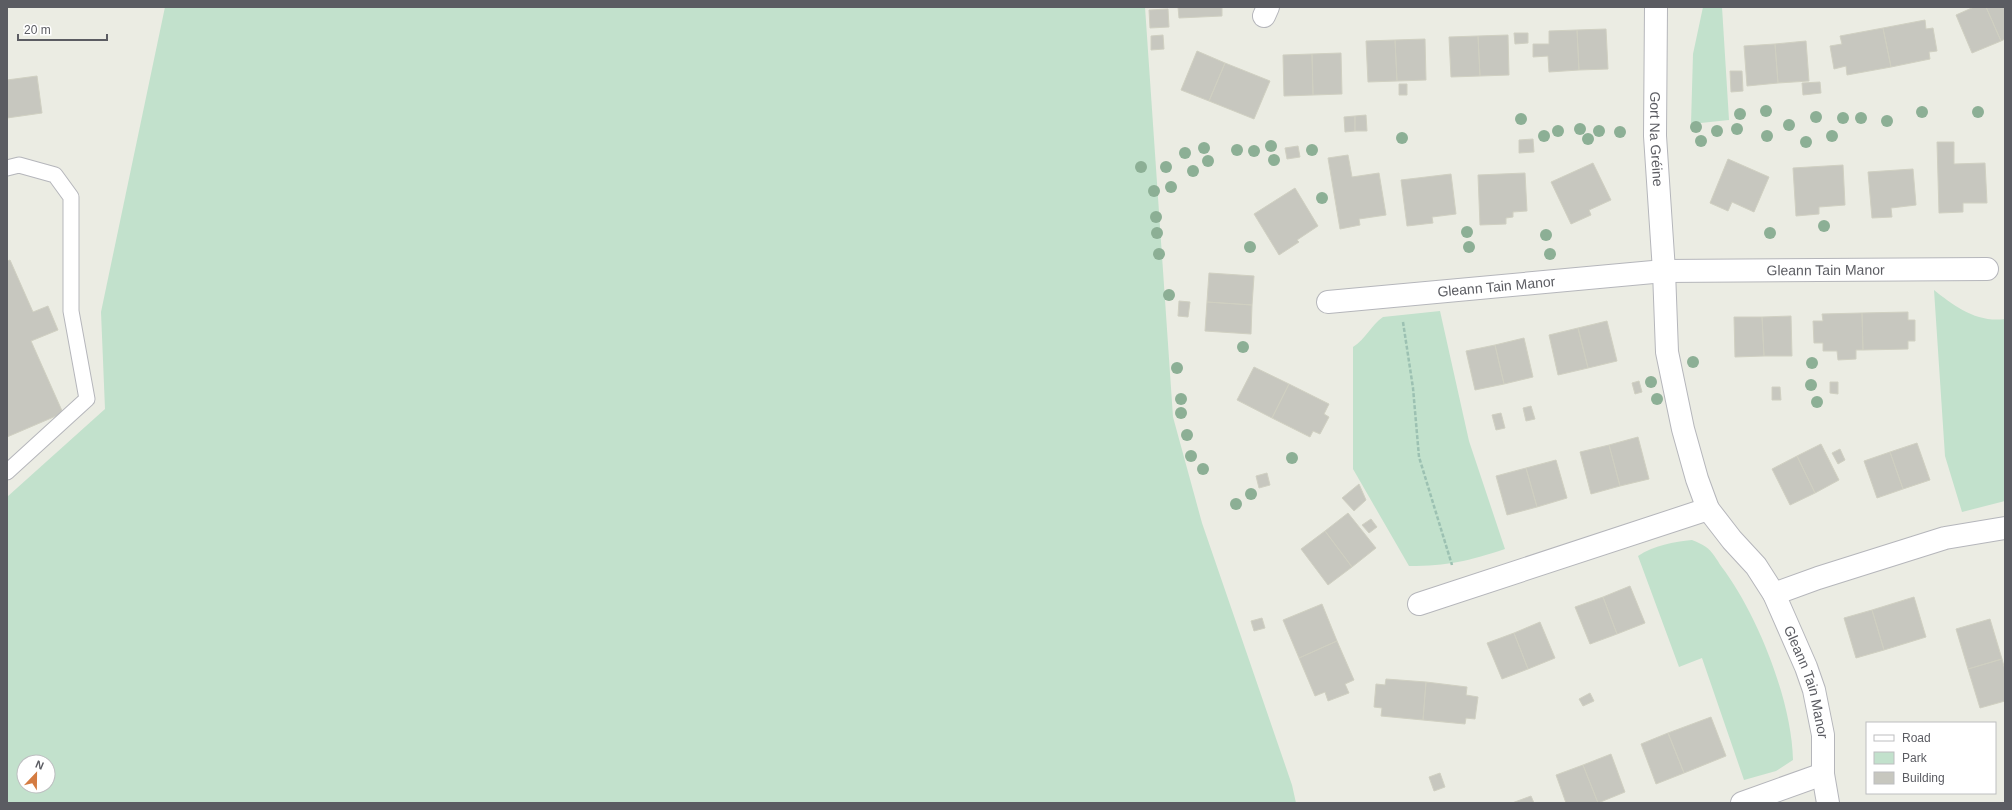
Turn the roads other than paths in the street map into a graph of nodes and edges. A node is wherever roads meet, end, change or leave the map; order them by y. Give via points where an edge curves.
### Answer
1 (1656, 7) edge
2 (7, 168) edge
3 (1987, 269) dead end
4 (1664, 271) junction
5 (1328, 302) dead end
6 (7, 472) edge
7 (1708, 509) junction
8 (2005, 528) edge
9 (1774, 594) junction
10 (1419, 604) dead end
11 (1823, 774) junction
12 (1742, 803) edge
13 (1828, 803) edge

1 - 4 street, Gort Na Gréine via 1655,136
2 - 6 lane via 20,165 55,175 71,197 70,311 86,399
3 - 4 street, Gleann Tain Manor
4 - 5 street, Gleann Tain Manor
4 - 7 street, Gleann Tain Manor via 1667,352 1696,479
7 - 9 street, Gleann Tain Manor via 1756,566
7 - 10 street
8 - 9 street via 1945,538
9 - 11 street, Gleann Tain Manor via 1814,690 1823,735
11 - 12 street
11 - 13 street, Gleann Tain Manor

